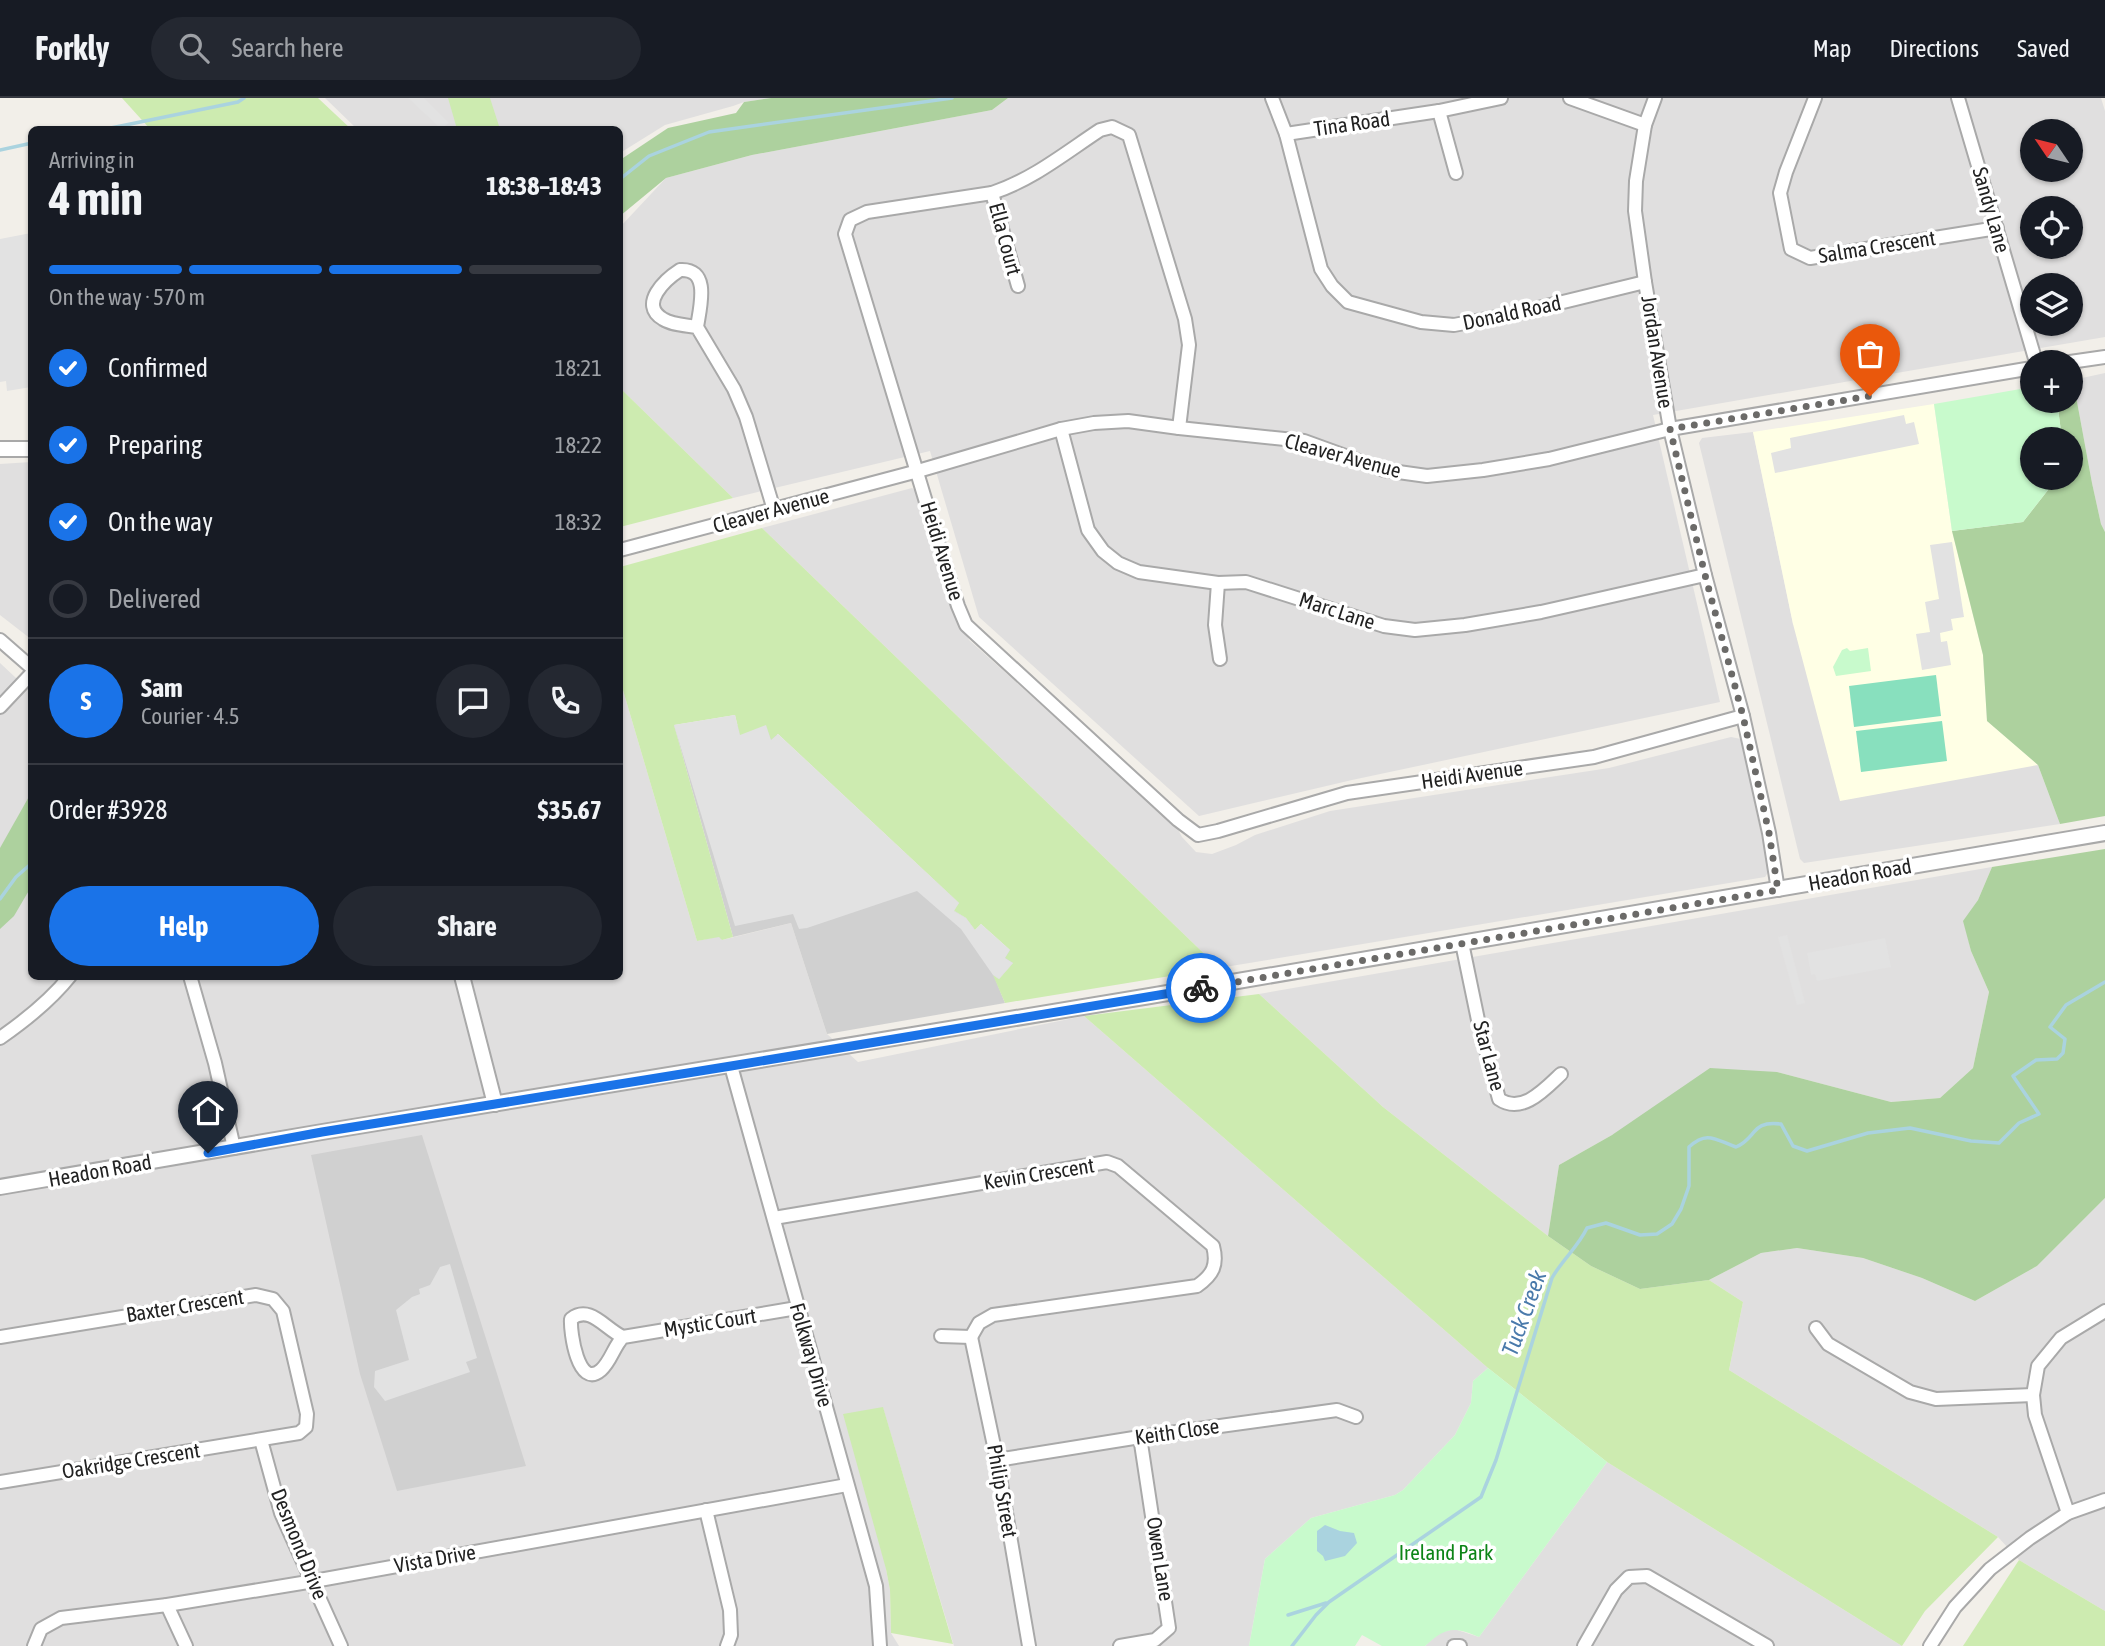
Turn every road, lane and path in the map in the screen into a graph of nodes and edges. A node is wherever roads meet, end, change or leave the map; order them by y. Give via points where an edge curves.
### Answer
1 (1272, 98) edge
2 (1501, 98) edge
3 (1570, 98) edge
4 (1655, 98) edge
5 (1815, 98) edge
6 (1958, 98) edge
7 (1439, 111) junction
8 (1645, 125) junction
9 (1286, 134) junction
10 (1456, 173) dead end
11 (992, 193) junction
12 (1997, 228) junction
13 (1645, 282) junction
14 (1018, 286) dead end
15 (697, 327) junction
16 (2033, 350) edge
17 (2105, 357) edge
18 (2083, 360) edge
19 (2020, 370) edge
20 (1178, 428) junction
21 (1061, 429) junction
22 (1670, 429) junction
23 (0, 449) edge
24 (28, 449) edge
25 (918, 471) junction
26 (774, 510) junction
27 (623, 549) edge
28 (1705, 575) junction
29 (1218, 583) junction
30 (0, 639) edge
31 (1220, 659) dead end
32 (28, 666) edge
33 (28, 675) edge
34 (0, 707) edge
35 (1743, 716) junction
36 (2105, 833) edge
37 (1778, 890) junction
38 (1462, 943) junction
39 (66, 980) edge
40 (191, 980) edge
41 (463, 980) edge
42 (0, 1038) edge
43 (731, 1066) junction
44 (1561, 1074) dead end
45 (495, 1104) junction
46 (234, 1148) junction
47 (0, 1188) edge
48 (774, 1218) junction
49 (797, 1308) junction
50 (2105, 1311) edge
51 (1816, 1328) dead end
52 (941, 1336) dead end
53 (971, 1336) junction
54 (0, 1337) edge
55 (623, 1337) junction
56 (2033, 1395) junction
57 (1356, 1418) dead end
58 (1140, 1437) junction
59 (261, 1440) junction
60 (997, 1460) junction
61 (0, 1482) edge
62 (847, 1485) junction
63 (2105, 1500) edge
64 (706, 1510) junction
65 (2068, 1513) junction
66 (313, 1581) junction
67 (167, 1605) junction
68 (1764, 1645) edge
69 (34, 1646) edge
70 (186, 1646) edge
71 (341, 1646) edge
72 (727, 1646) edge
73 (880, 1646) edge
74 (1029, 1646) edge
75 (1120, 1646) edge
76 (1454, 1646) edge
77 (1460, 1646) edge
78 (1584, 1646) edge
79 (1930, 1646) edge

1 - 9 street, Donald Road
2 - 7 street, Tina Road
3 - 8 street
4 - 8 street, Jordan Avenue
5 - 12 street, Salma Crescent via 1780,193 1791,249 1810,258
6 - 12 street, Sandy Lane
7 - 9 street, Tina Road
7 - 10 street
8 - 13 street, Jordan Avenue via 1635,211
9 - 13 street, Donald Road via 1321,269 1348,302 1421,322 1454,325
11 - 14 street, Ella Court
11 - 20 street, Heidi Avenue via 1035,174 1100,130 1112,127 1129,135 1185,319 1189,345
11 - 25 street, Heidi Avenue via 867,212 850,220 845,234
12 - 16 street, Sandy Lane
13 - 22 street, Jordan Avenue
15 - 15 street via 662,319 655,311 655,292 680,270 689,269 701,284
15 - 26 street via 746,417
17 - 18 street
19 - 22 street, Cleaver Avenue
20 - 21 street, Cleaver Avenue via 1128,421
20 - 22 street, Cleaver Avenue via 1304,441 1384,470 1427,476 1549,459
21 - 25 street, Cleaver Avenue
21 - 29 street, Marc Lane via 1088,530 1103,551 1139,572
22 - 28 street, Jordan Avenue
23 - 24 street
25 - 26 street, Cleaver Avenue
25 - 35 street, Heidi Avenue via 967,625 1198,835 1347,793 1594,757
26 - 27 street, Cleaver Avenue
28 - 29 street, Marc Lane via 1541,612 1415,630 1384,626 1246,582
28 - 35 street, Jordan Avenue
29 - 31 street via 1215,625
30 - 32 street
33 - 34 street
35 - 37 street, Jordan Avenue
36 - 37 street, Headon Road
37 - 38 street, Headon Road
38 - 43 street, Headon Road
38 - 44 street, Star Lane via 1499,1099 1510,1105 1527,1102
39 - 42 street
40 - 46 street
41 - 45 street
43 - 45 street, Headon Road
43 - 48 street, Folkway Drive
45 - 46 street, Headon Road
46 - 47 street, Headon Road
48 - 49 street, Folkway Drive
48 - 53 street, Kevin Crescent via 1107,1163 1118,1166 1213,1246 1216,1259 1209,1278 1197,1286 993,1315 978,1323
49 - 55 street, Mystic Court
49 - 62 street, Folkway Drive
50 - 56 street via 2060,1338 2038,1366
51 - 56 street via 1828,1345 1910,1392 1936,1399
52 - 53 street
53 - 60 street, Philip Street
54 - 59 street, Baxter Crescent via 256,1295 273,1299 283,1311 307,1414 306,1427 299,1433
55 - 55 street via 607,1364 589,1374 579,1362 571,1319 586,1313
56 - 65 street via 2035,1415
57 - 58 street, Keith Close via 1337,1410
58 - 60 street, Keith Close
58 - 75 street, Owen Lane via 1170,1628 1155,1640
59 - 61 street, Oakridge Crescent
59 - 66 street, Desmond Drive via 281,1513
60 - 74 street, Philip Street
62 - 64 street, Vista Drive
62 - 73 street, Folkway Drive via 876,1586
63 - 65 street
64 - 66 street, Vista Drive
64 - 72 street via 730,1610
65 - 79 street via 1990,1569 1955,1607
66 - 67 street, Vista Drive
66 - 71 street, Desmond Drive
67 - 69 street, Vista Drive via 61,1618 41,1629
67 - 70 street
68 - 78 street via 1647,1576 1629,1577 1616,1590
76 - 77 street

